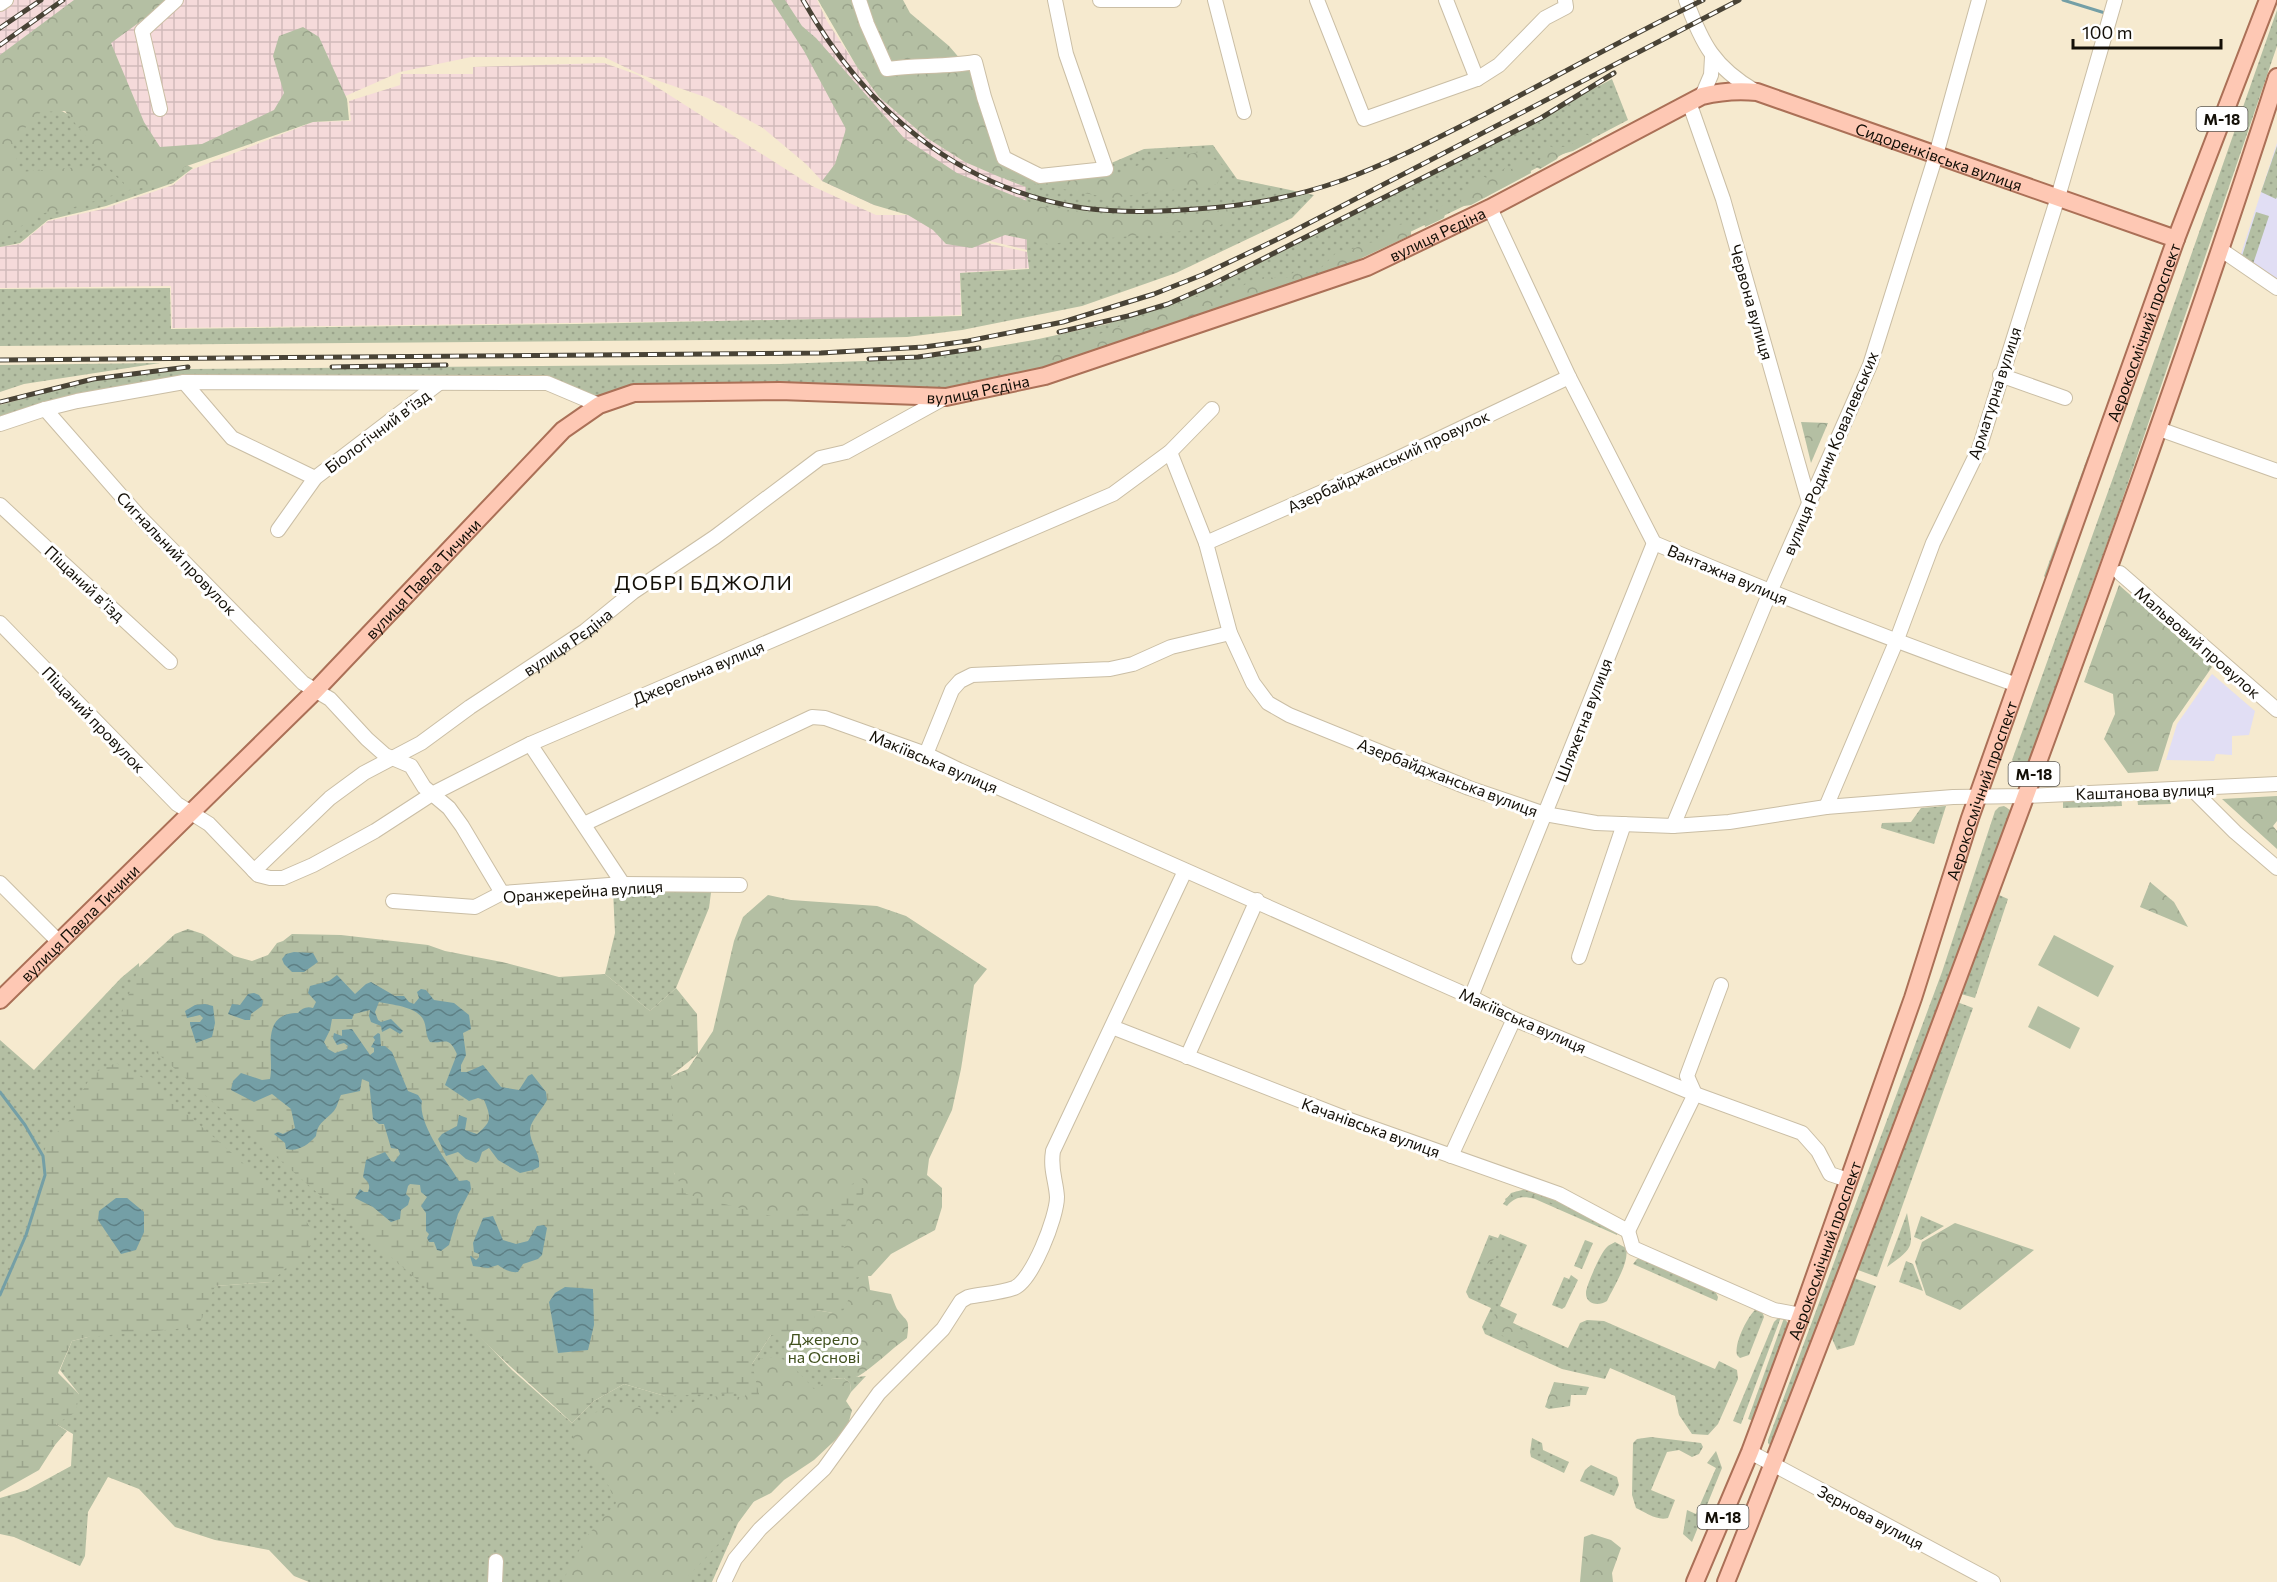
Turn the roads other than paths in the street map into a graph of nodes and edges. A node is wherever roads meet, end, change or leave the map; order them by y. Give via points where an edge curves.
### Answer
1 (6, 0) edge
2 (176, 0) edge
3 (859, 0) edge
4 (1055, 0) edge
5 (1100, 0) edge
6 (1174, 0) edge
7 (1215, 0) edge
8 (1317, 0) edge
9 (1446, 0) edge
10 (1565, 0) edge
11 (1686, 0) edge
12 (1979, 0) edge
13 (2115, 0) edge
14 (2268, 0) edge
15 (0, 4) edge
16 (1712, 57) junction
17 (2277, 77) edge
18 (1477, 79) junction
19 (1757, 92) junction
20 (1696, 100) junction
21 (160, 109) dead end
22 (1244, 112) dead end
23 (1936, 155) junction
24 (2058, 197) junction
25 (1490, 208) junction
26 (2176, 239) junction
27 (2220, 249) junction
28 (2277, 288) edge
29 (2001, 375) junction
30 (1569, 377) junction
31 (184, 382) junction
32 (438, 384) junction
33 (946, 397) junction
34 (2065, 398) dead end
35 (599, 405) junction
36 (45, 409) junction
37 (1212, 409) dead end
38 (0, 424) edge
39 (2159, 429) junction
40 (1170, 452) junction
41 (2277, 471) edge
42 (315, 478) junction
43 (1809, 502) junction
44 (0, 505) edge
45 (278, 530) dead end
46 (1206, 543) junction
47 (1654, 543) junction
48 (2120, 573) dead end
49 (1770, 592) junction
50 (0, 623) edge
51 (1230, 633) junction
52 (1896, 642) junction
53 (170, 662) dead end
54 (2017, 685) junction
55 (316, 690) junction
56 (2277, 711) edge
57 (530, 744) junction
58 (926, 754) junction
59 (393, 758) junction
60 (2277, 784) edge
61 (2192, 789) junction
62 (432, 794) junction
63 (2025, 796) junction
64 (1978, 797) junction
65 (1826, 807) junction
66 (191, 814) junction
67 (1545, 814) junction
68 (584, 824) junction
69 (1624, 824) junction
70 (1674, 826) junction
71 (2277, 868) edge
72 (254, 871) junction
73 (1185, 871) junction
74 (0, 883) edge
75 (623, 885) junction
76 (740, 885) dead end
77 (502, 893) junction
78 (1257, 900) junction
79 (393, 901) dead end
80 (58, 942) junction
81 (1580, 957) dead end
82 (1720, 985) dead end
83 (1471, 997) junction
84 (0, 1000) edge
85 (1514, 1019) junction
86 (1112, 1027) junction
87 (1187, 1057) junction
88 (1695, 1094) junction
89 (1451, 1156) junction
90 (1848, 1180) junction
91 (1628, 1231) junction
92 (1801, 1315) junction
93 (1750, 1452) junction
94 (1773, 1464) junction
95 (496, 1561) dead end
96 (495, 1582) edge
97 (724, 1582) edge
98 (1695, 1582) edge
99 (1726, 1582) edge
100 (1993, 1582) edge

1 - 15 street
2 - 21 street via 142,31
3 - 4 street via 887,69 975,62 1004,158 1040,176 1106,169 1066,54
5 - 6 street
7 - 22 street
8 - 18 street via 1364,118
9 - 18 street
10 - 18 street via 1566,7 1545,18 1498,65
11 - 16 street, Сидоренківська вулиця
12 - 23 street, вулиця Родини Ковалевських
13 - 24 street, Арматурна вулиця
14 - 26 main road, Аерокосмічний проспект / М-18
16 - 19 street, Сидоренківська вулиця
16 - 20 street via 1711,75
17 - 27 main road, Аерокосмічний проспект / М-18
19 - 20 main road, вулиця Рєдіна via 1734,90
19 - 23 main road, Сидоренківська вулиця
20 - 25 main road, вулиця Рєдіна
20 - 43 street, Червона вулиця
23 - 24 main road, Сидоренківська вулиця
23 - 43 street, вулиця Родини Ковалевських via 1870,365
24 - 26 main road, Сидоренківська вулиця
24 - 29 street, Арматурна вулиця
25 - 30 street, Вантажна вулиця
25 - 33 main road, вулиця Рєдіна via 1366,267 1225,317 1045,376
26 - 54 main road, Аерокосмічний проспект / М-18
27 - 28 street
27 - 39 main road, Аерокосмічний проспект / М-18
29 - 34 street
29 - 52 street, Арматурна вулиця via 1979,449 1933,543
30 - 46 street, Азербайджанський провулок
30 - 47 street, Вантажна вулиця
31 - 32 street
31 - 36 street
31 - 42 street, Біологічний в’їзд via 232,438
32 - 35 street via 547,383
32 - 42 street, Біологічний в’їзд
33 - 35 main road, вулиця Павла Тичини via 780,391 634,393
33 - 59 street, вулиця Рєдіна via 846,453 820,458 585,631
35 - 55 main road, вулиця Павла Тичини via 563,430
36 - 38 street
36 - 55 street, Сигнальний провулок via 138,515 303,683
37 - 40 street, Джерельна вулиця
39 - 41 street
39 - 63 main road, Аерокосмічний проспект / М-18
40 - 46 street, Азербайджанська вулиця
40 - 57 street, Джерельна вулиця via 1113,494
42 - 45 street, Біологічний в’їзд
43 - 49 street, вулиця Родини Ковалевських
44 - 53 street, Піщаний в’їзд
46 - 51 street, Азербайджанська вулиця
47 - 49 street, Вантажна вулиця
47 - 67 street, Шляхетна вулиця
48 - 56 street, Мальвовий провулок
49 - 52 street, Вантажна вулиця
49 - 70 street, вулиця Родини Ковалевських
50 - 66 street, Піщаний провулок
51 - 58 street via 1171,647 1110,669 972,675 952,690
51 - 67 street, Азербайджанська вулиця via 1253,683 1268,703 1469,788
52 - 54 street, Вантажна вулиця
52 - 65 street, Арматурна вулиця
54 - 64 main road, Аерокосмічний проспект / М-18
55 - 59 street, Сигнальний провулок via 330,699 385,755
55 - 66 main road, вулиця Павла Тичини
57 - 62 street, Джерельна вулиця
57 - 68 street
58 - 68 street, Макіївська вулиця via 825,718 812,717
58 - 73 street, Макіївська вулиця
59 - 62 street, Сигнальний провулок via 411,766
59 - 72 street, вулиця Рєдіна via 330,798
60 - 61 street, Каштанова вулиця
61 - 63 street, Каштанова вулиця
61 - 71 street
62 - 72 street, Джерельна вулиця via 375,831 283,878 270,878
62 - 77 street, Сигнальний провулок via 462,826
63 - 64 street, Каштанова вулиця
63 - 94 main road, Аерокосмічний проспект / М-18
64 - 65 street, Азербайджанська вулиця
64 - 90 main road, Аерокосмічний проспект / М-18 via 1939,922
65 - 70 street, Азербайджанська вулиця
66 - 72 street via 210,824
66 - 80 main road, вулиця Павла Тичини
67 - 69 street, Азербайджанська вулиця
67 - 83 street, Шляхетна вулиця
68 - 75 street
69 - 70 street, Азербайджанська вулиця
69 - 81 street
73 - 78 street, Макіївська вулиця
73 - 86 street
74 - 80 street
75 - 76 street, Оранжерейна вулиця
75 - 77 street, Оранжерейна вулиця
77 - 79 street, Оранжерейна вулиця via 475,907
78 - 83 street, Макіївська вулиця
78 - 87 street
80 - 84 main road, вулиця Павла Тичини
82 - 88 street via 1687,1076
83 - 85 street, Макіївська вулиця
85 - 88 street, Макіївська вулиця
85 - 89 street
86 - 87 street, Качанівська вулиця
86 - 97 street via 1053,1151 1051,1165 1057,1200 1049,1230 1024,1281 1015,1288 961,1301 942,1329 879,1393 824,1469 760,1528 735,1559
87 - 89 street, Качанівська вулиця
88 - 90 street, Макіївська вулиця via 1802,1133 1818,1151 1830,1174
88 - 91 street
89 - 91 street, Качанівська вулиця via 1559,1194
90 - 92 main road, Аерокосмічний проспект / М-18
91 - 92 street, Качанівська вулиця via 1633,1248 1774,1310
92 - 93 main road, Аерокосмічний проспект / М-18
93 - 94 street, Зернова вулиця
93 - 98 main road, Аерокосмічний проспект / М-18
94 - 99 main road, Аерокосмічний проспект / М-18
94 - 100 street, Зернова вулиця
95 - 96 street

